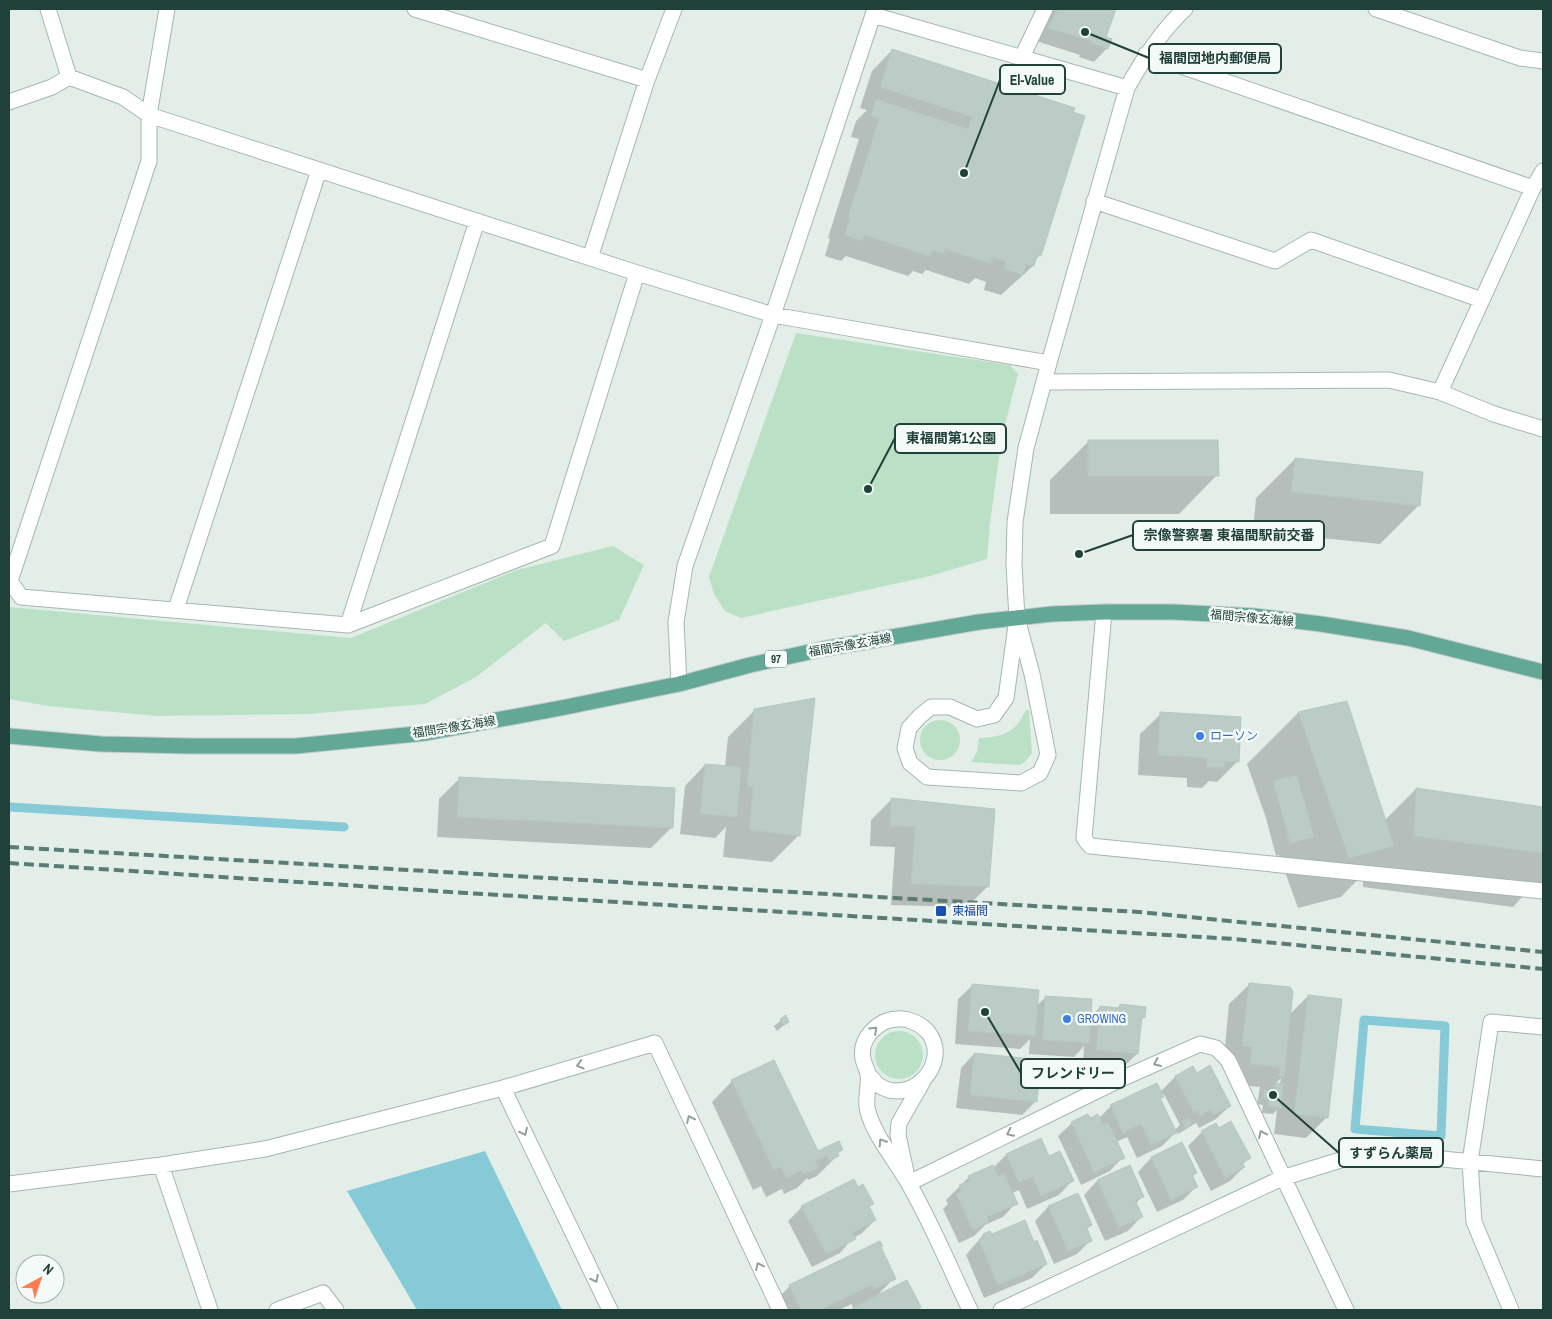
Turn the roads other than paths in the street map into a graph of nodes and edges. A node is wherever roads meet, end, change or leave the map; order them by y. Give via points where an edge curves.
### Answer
1 (48, 9) edge
2 (167, 9) edge
3 (415, 9) edge
4 (674, 9) edge
5 (1045, 9) edge
6 (1185, 9) edge
7 (1376, 9) edge
8 (874, 12) edge
9 (1146, 54) junction
10 (1022, 57) junction
11 (1543, 61) edge
12 (69, 77) junction
13 (647, 80) junction
14 (1126, 88) junction
15 (9, 102) edge
16 (149, 115) junction
17 (319, 170) junction
18 (1543, 170) edge
19 (1533, 188) junction
20 (1094, 201) junction
21 (477, 221) junction
22 (590, 258) junction
23 (637, 273) junction
24 (1482, 300) junction
25 (773, 315) junction
26 (1049, 362) junction
27 (1044, 382) junction
28 (1440, 392) junction
29 (1543, 429) edge
30 (176, 609) junction
31 (1104, 612) junction
32 (1017, 618) junction
33 (348, 625) junction
34 (1543, 672) edge
35 (678, 684) junction
36 (9, 736) edge
37 (1543, 891) edge
38 (1543, 1027) edge
39 (868, 1074) junction
40 (922, 1083) junction
41 (503, 1088) junction
42 (1470, 1162) junction
43 (160, 1164) junction
44 (1543, 1169) edge
45 (1282, 1178) junction
46 (909, 1183) junction
47 (9, 1184) edge
48 (210, 1310) edge
49 (278, 1310) edge
50 (336, 1310) edge
51 (610, 1310) edge
52 (780, 1310) edge
53 (970, 1310) edge
54 (1001, 1310) edge
55 (1346, 1310) edge
56 (1511, 1310) edge

1 - 12 street
2 - 16 street
3 - 13 street
4 - 13 street
5 - 10 street
6 - 9 street
7 - 11 street via 1520,58
8 - 10 street
8 - 25 street
9 - 14 street
9 - 19 street
10 - 14 street
12 - 15 street via 52,87
12 - 16 street via 123,97
13 - 22 street
14 - 20 street
16 - 17 street
16 - 30 street via 149,161 10,581 21,596
17 - 21 street
17 - 30 street
18 - 19 street
19 - 24 street
20 - 24 street via 1275,261 1311,240
20 - 26 street
21 - 22 street
21 - 33 street
22 - 23 street
23 - 25 street
23 - 33 street via 552,546
24 - 28 street
25 - 26 street
25 - 35 street via 685,566 676,622
26 - 27 street
27 - 28 street via 1389,380
27 - 32 street via 1026,448 1015,522
28 - 29 street
30 - 33 street
31 - 32 main road, 福間宗像玄海線 / 97
31 - 34 main road, 福間宗像玄海線 / 97 via 1254,616 1321,624 1408,638
31 - 37 street via 1084,838 1090,846
32 - 32 street via 1048,755 1040,774 1021,783 927,776 910,763 905,748 909,728 931,707 950,707 977,719 994,715 1006,698
32 - 35 main road, 福間宗像玄海線 / 97 via 823,649
35 - 36 main road, 福間宗像玄海線 / 97 via 426,733 296,746 101,744
38 - 42 street via 1491,1022
39 - 40 street via 878,1085 893,1090 908,1090
39 -> 40 street via 862,1059 864,1043 872,1029 887,1020 905,1018 928,1032 934,1044 931,1072
46 -> 39 street via 877,1136 867,1109
40 - 46 street via 899,1123 898,1135
41 - 43 street via 265,1149
41 -> 51 street
52 -> 41 street via 654,1043
42 - 44 street
42 - 45 street via 1382,1153 1357,1156
42 - 56 street via 1474,1222
43 - 47 street
43 - 48 street
45 -> 46 street via 1228,1060 1216,1048 1200,1044
45 - 54 street
45 - 55 street
46 - 53 street
49 - 50 street via 323,1293

